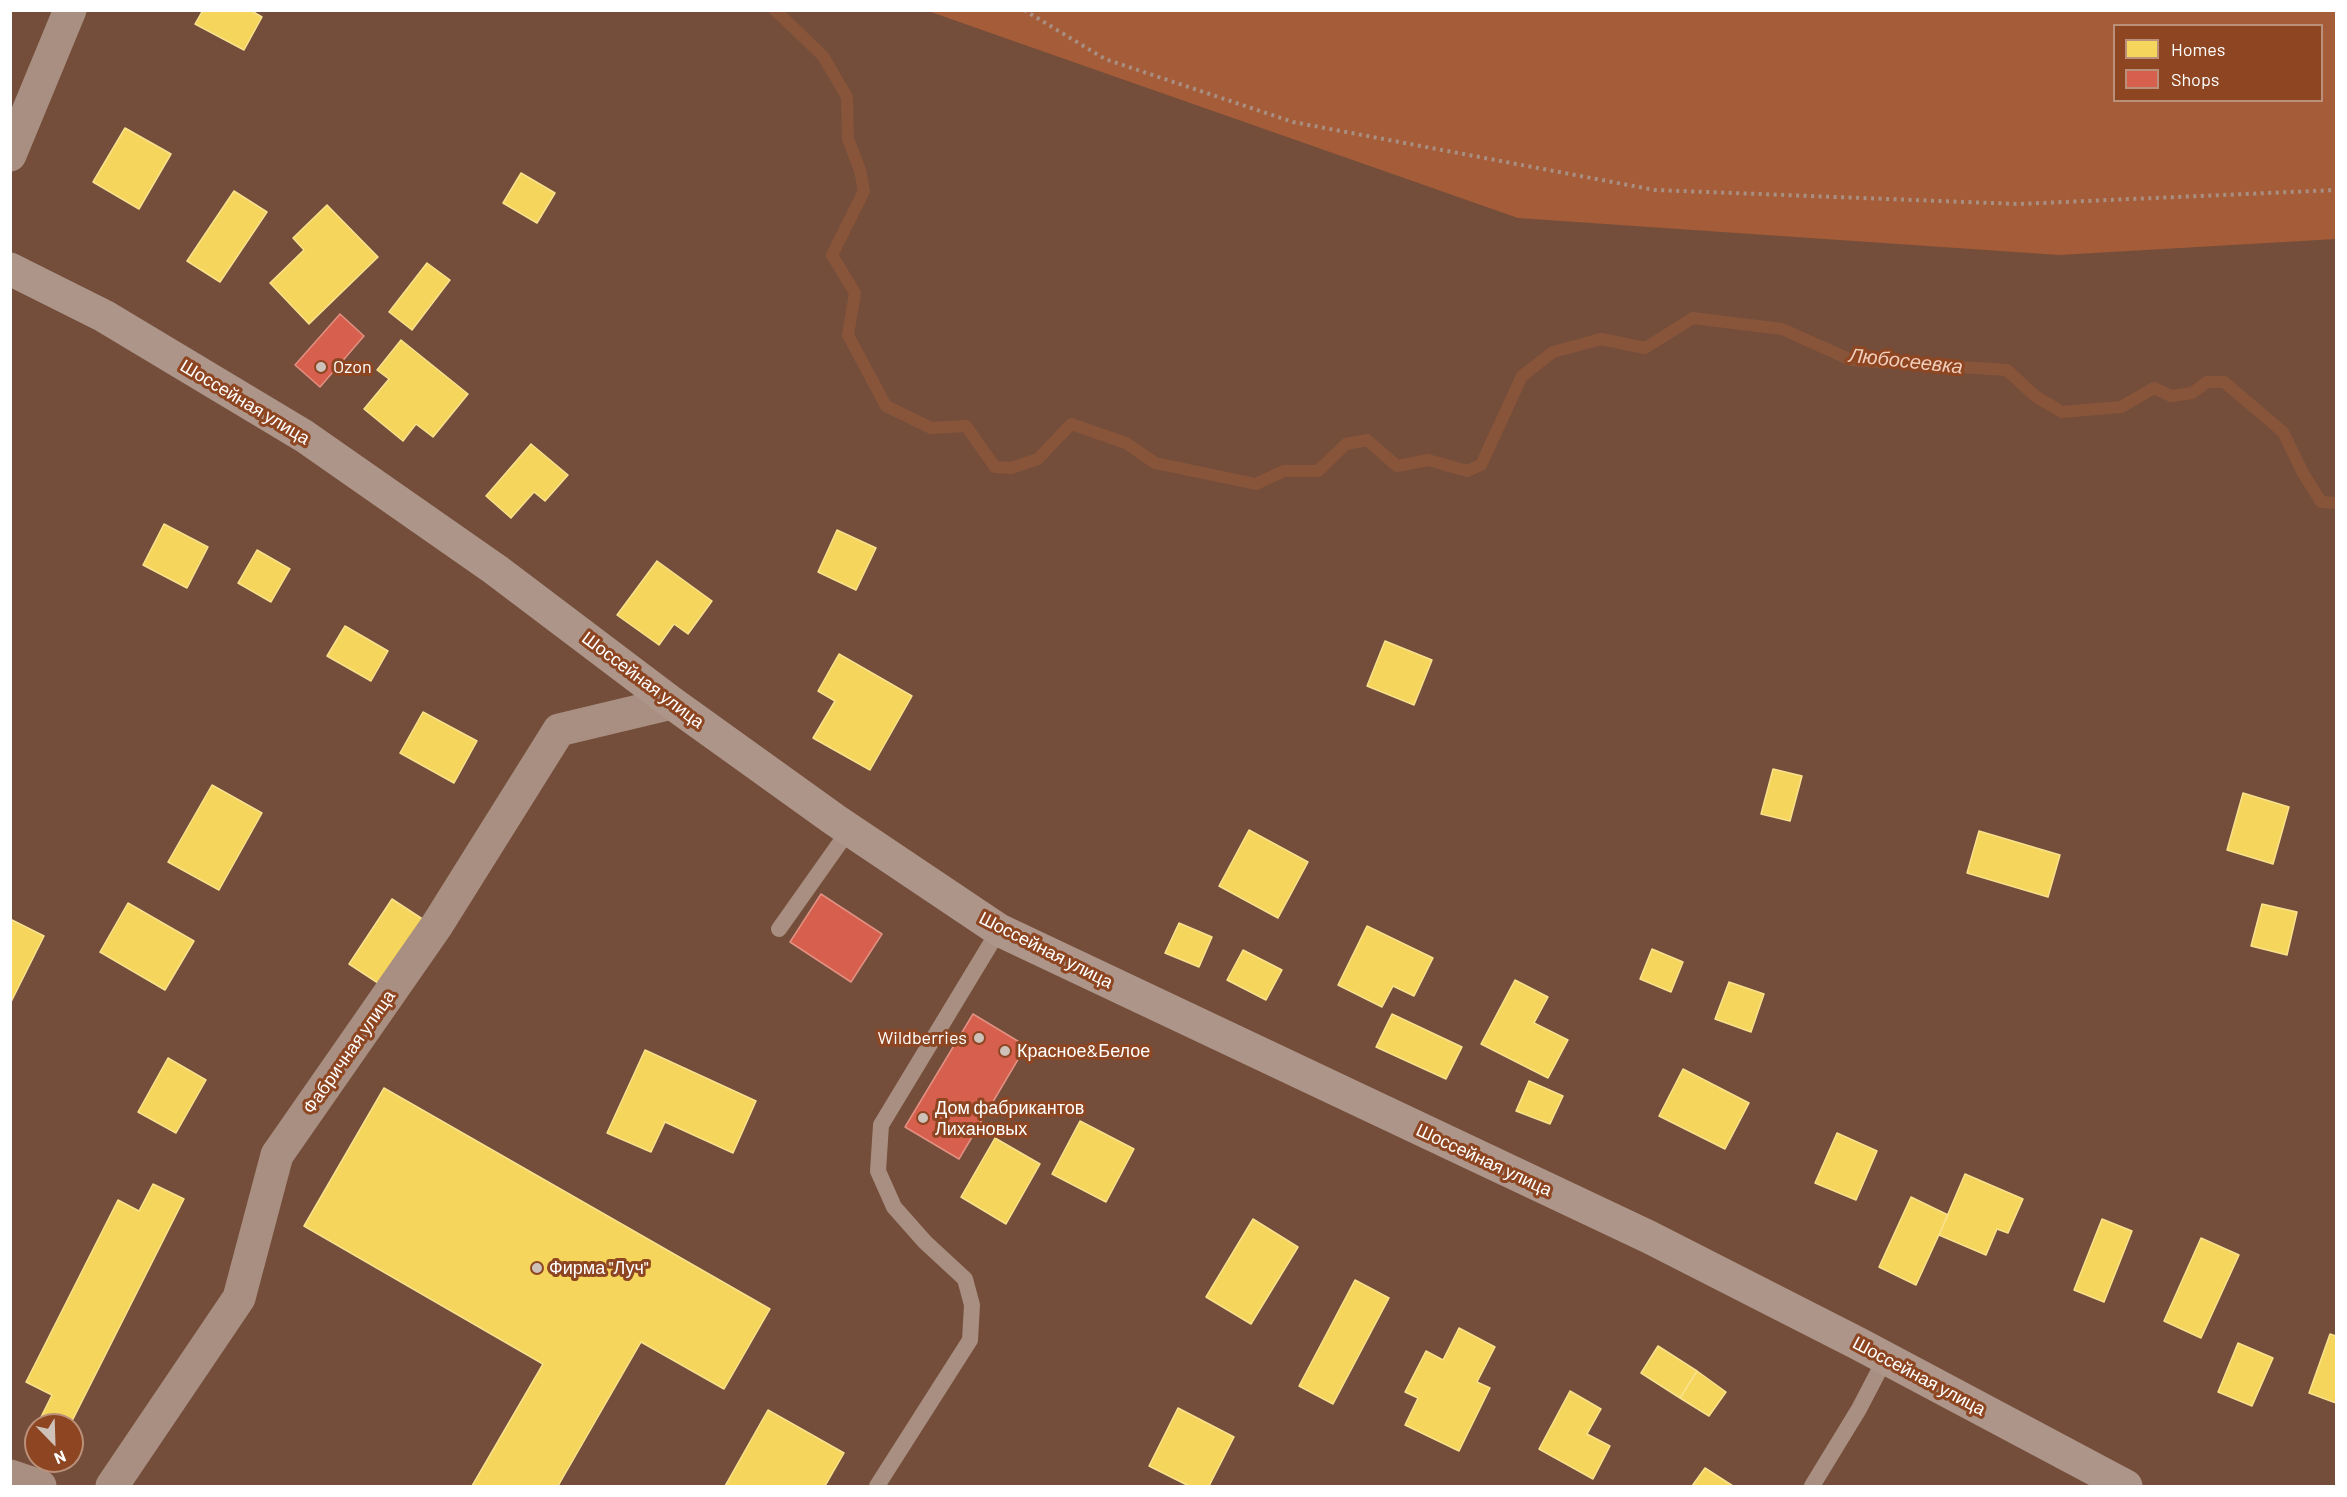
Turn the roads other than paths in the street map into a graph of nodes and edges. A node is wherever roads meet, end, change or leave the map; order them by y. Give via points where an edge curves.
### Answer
1 (70, 10) edge
2 (10, 155) edge
3 (10, 269) edge
4 (672, 703) junction
5 (849, 830) junction
6 (779, 929) dead end
7 (999, 930) junction
8 (1885, 1359) junction
9 (10, 1476) edge
10 (40, 1486) edge
11 (112, 1486) edge
12 (877, 1486) edge
13 (1812, 1486) edge
14 (2126, 1486) edge

1 - 2 street
3 - 4 street, Шоссейная улица via 104,316 304,436 496,570
4 - 5 street, Шоссейная улица
4 - 11 street, Фабричная улица via 559,730 437,925 278,1155 239,1298
5 - 6 lane
5 - 7 street, Шоссейная улица
7 - 8 street, Шоссейная улица via 1649,1237
7 - 12 lane via 880,1125 878,1171 894,1207 965,1279 972,1305 970,1340
8 - 13 lane
8 - 14 street, Шоссейная улица
9 - 10 street

